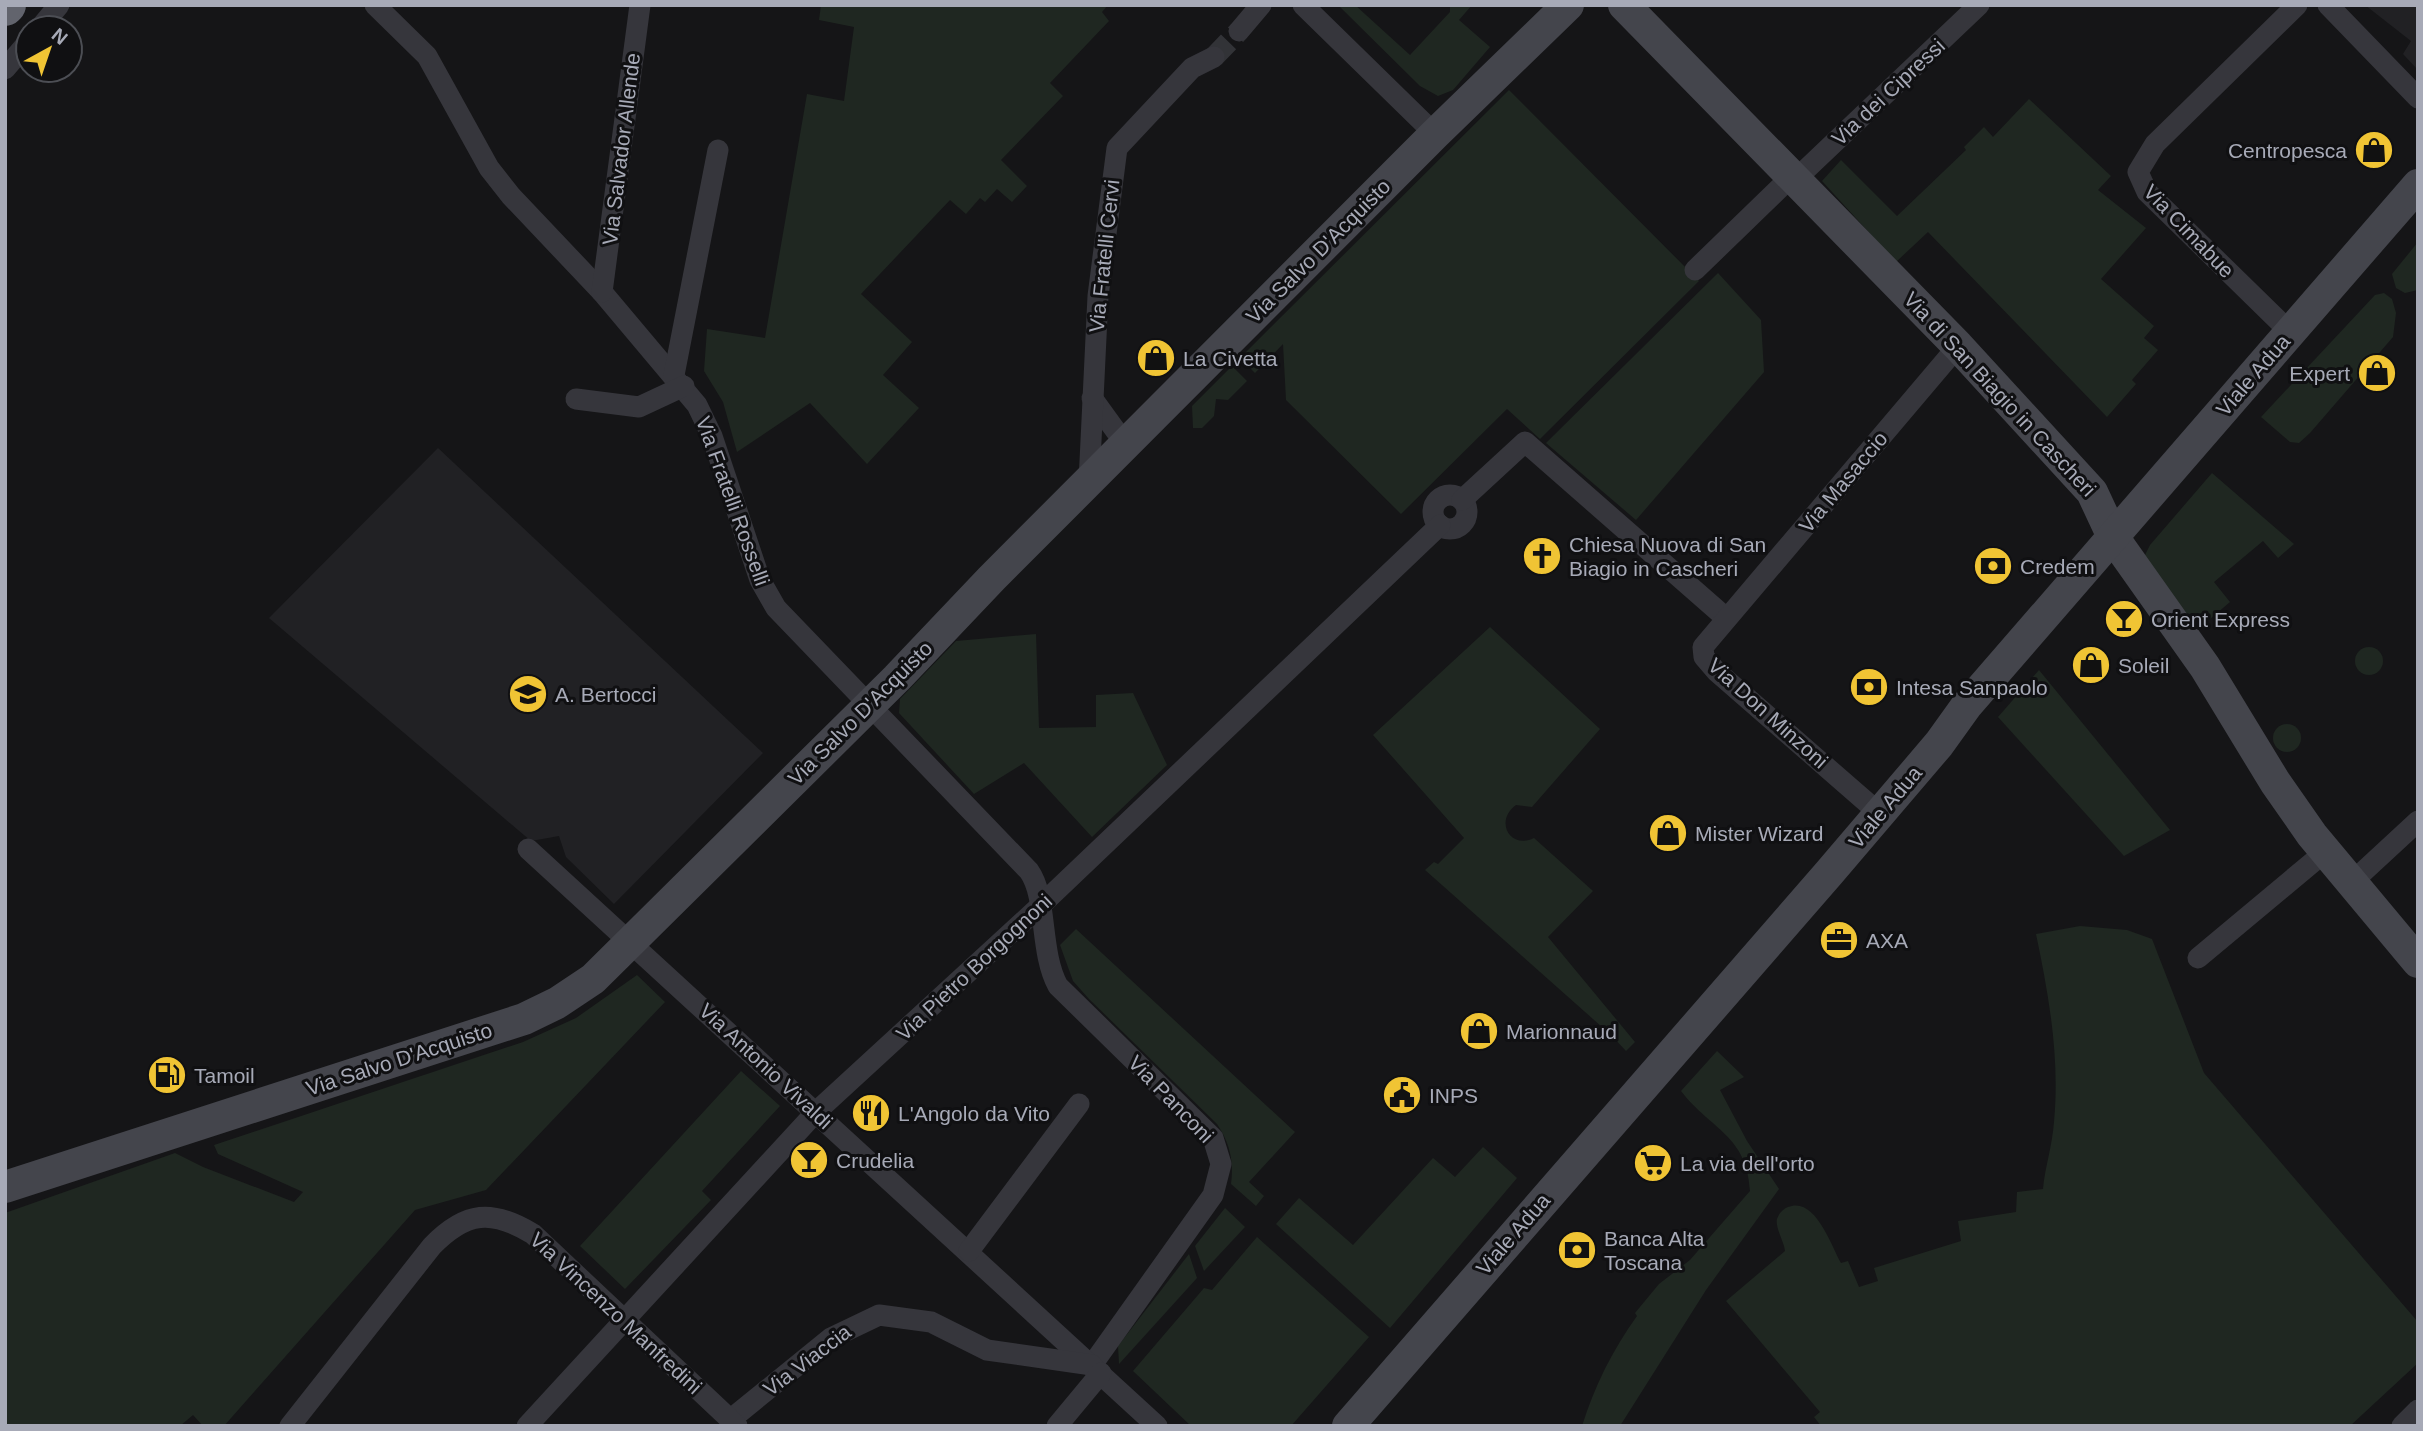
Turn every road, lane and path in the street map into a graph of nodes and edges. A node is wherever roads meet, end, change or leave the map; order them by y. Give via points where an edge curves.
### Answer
1 (375, 5) edge
2 (640, 5) edge
3 (1246, 5) edge
4 (1261, 5) edge
5 (1303, 5) edge
6 (1568, 5) edge
7 (1624, 5) edge
8 (1979, 5) edge
9 (2297, 5) edge
10 (2328, 5) edge
11 (1206, 56) tunnel mouth
12 (2418, 98) edge
13 (1434, 134) junction
14 (718, 150) dead end
15 (1795, 177) junction
16 (2418, 184) edge
17 (1695, 271) dead end
18 (602, 292) junction
19 (2290, 332) junction
20 (1958, 345) junction
21 (679, 381) junction
22 (1092, 398) junction
23 (576, 399) dead end
24 (1126, 444) junction
25 (1089, 482) junction
26 (2113, 537) junction
27 (1726, 618) junction
28 (869, 706) junction
29 (1879, 813) junction
30 (2418, 821) edge
31 (528, 849) dead end
32 (2325, 852) junction
33 (2351, 883) junction
34 (1039, 907) junction
35 (632, 942) junction
36 (2198, 958) dead end
37 (2418, 962) edge
38 (1079, 1104) dead end
39 (816, 1112) junction
40 (5, 1186) edge
41 (969, 1251) junction
42 (624, 1318) junction
43 (1096, 1369) junction
44 (2418, 1410) edge
45 (734, 1423) edge
46 (289, 1426) edge
47 (527, 1426) edge
48 (1057, 1426) edge
49 (1157, 1426) edge
50 (1348, 1426) edge
51 (2402, 1426) edge

1 - 18 street, Via Fratelli Rosselli via 427,56 489,169
2 - 18 street, Via Salvador Allende
3 - 4 street via 1235,27
5 - 13 street
6 - 13 street, Via Salvo D'Acquisto
7 - 15 street, Via di San Biagio in Cascheri
8 - 15 street, Via dei Cipressi
9 - 19 street, Via Cimabue via 2155,144 2138,172 2147,192
10 - 12 street
11 - 22 street, Via Fratelli Cervi via 1117,148 1098,296
13 - 24 street, Via Salvo D'Acquisto
14 - 21 street
15 - 17 street
15 - 20 street, Via di San Biagio in Cascheri
16 - 19 street, Viale Adua
18 - 21 street, Via Fratelli Rosselli
19 - 26 street, Viale Adua
20 - 26 street, Via di San Biagio in Cascheri via 2092,492
20 - 27 street, Via Masaccio
21 - 23 street via 639,407
21 - 28 street, Via Fratelli Rosselli via 706,420 767,594 788,624
22 - 24 street
22 - 25 street, Via Fratelli Cervi
24 - 25 street, Via Salvo D'Acquisto
25 - 28 street, Via Salvo D'Acquisto
26 - 29 street, Viale Adua
26 - 32 street, Via di San Biagio in Cascheri via 2205,667 2275,782
27 - 29 street, Via Don Minzoni via 1703,647 1709,663
27 - 34 street, Via Pietro Borgognoni via 1522,443 1462,500 1468,512 1462,524 1449,529 1440,526
28 - 34 street, Via Fratelli Rosselli via 1029,871
28 - 35 street, Via Salvo D'Acquisto
29 - 50 street, Viale Adua
30 - 33 street
31 - 35 street, Via Antonio Vivaldi
32 - 33 street, Via di San Biagio in Cascheri
32 - 36 street
33 - 37 street, Via di San Biagio in Cascheri
34 - 39 street, Via Pietro Borgognoni
34 - 43 street, Via Panconi via 1047,957 1058,986 1205,1127 1221,1164 1208,1205
35 - 39 street, Via Antonio Vivaldi
35 - 40 street, Via Salvo D'Acquisto via 593,979 542,1012
38 - 41 street
39 - 41 street, Via Antonio Vivaldi
39 - 42 street, Via Pietro Borgognoni
41 - 43 street, Via Antonio Vivaldi
42 - 45 street, Via Vincenzo Manfredini
42 - 46 street, Via Vincenzo Manfredini via 533,1234 503,1220 474,1217 449,1230 432,1246
42 - 47 street, Via Pietro Borgognoni
43 - 45 street, Via Viaccia via 987,1350 932,1322 879,1315 831,1338
43 - 48 street, Via Panconi
43 - 49 street, Via Antonio Vivaldi
44 - 51 street

